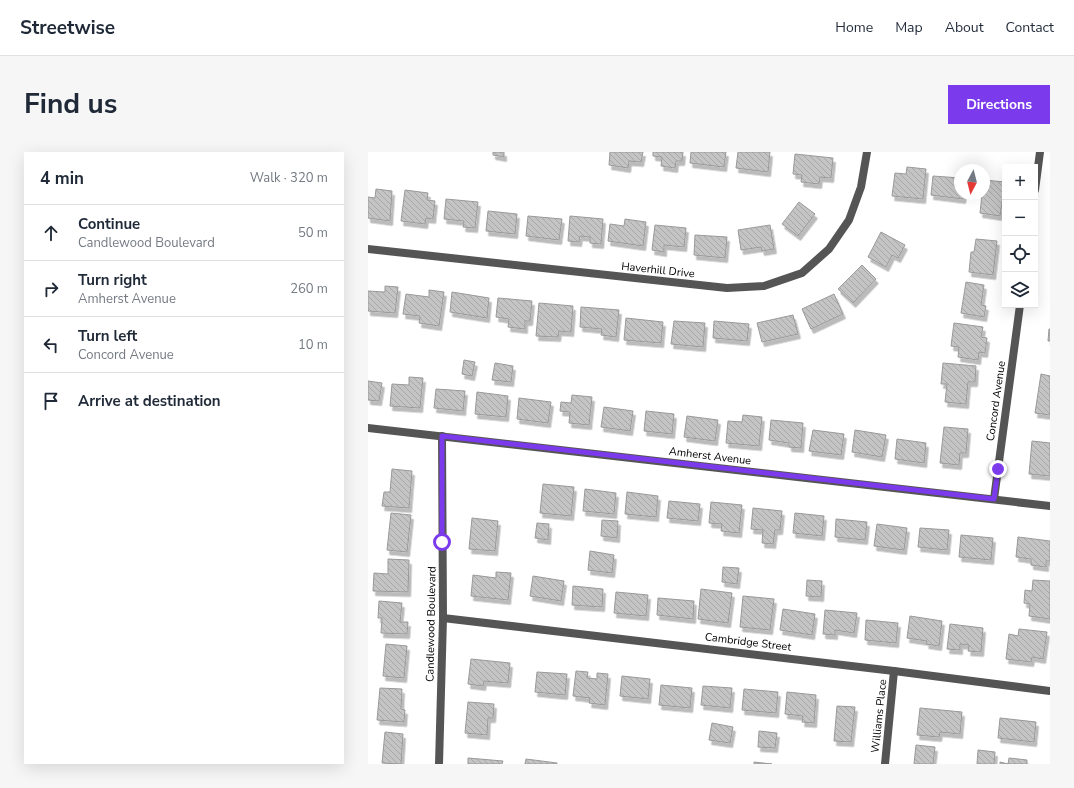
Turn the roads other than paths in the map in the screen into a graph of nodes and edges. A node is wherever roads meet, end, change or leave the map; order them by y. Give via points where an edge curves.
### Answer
1 (867, 152) edge
2 (1040, 152) edge
3 (1038, 167) edge
4 (368, 249) edge
5 (1020, 308) edge
6 (368, 428) edge
7 (442, 436) junction
8 (994, 499) junction
9 (1050, 506) edge
10 (443, 618) junction
11 (894, 671) junction
12 (1050, 692) edge
13 (439, 764) edge
14 (885, 764) edge

1 - 4 street, Haverhill Drive via 861,187 849,220 829,249 802,273 764,286 727,288
2 - 3 street
5 - 8 street, Concord Avenue
6 - 7 street, Amherst Avenue
7 - 8 street, Amherst Avenue
7 - 10 street, Candlewood Boulevard
8 - 9 street, Amherst Avenue
10 - 11 street, Cambridge Street
10 - 13 street, Candlewood Boulevard
11 - 12 street, Cambridge Street
11 - 14 street, Williams Place

